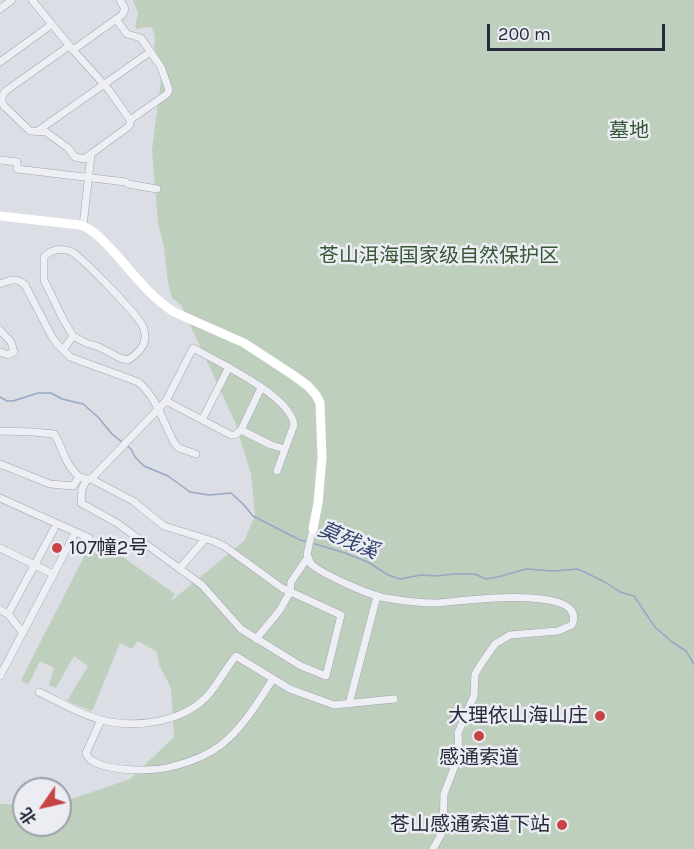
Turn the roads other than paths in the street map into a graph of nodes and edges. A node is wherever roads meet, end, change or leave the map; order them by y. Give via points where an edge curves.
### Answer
1 (12, 0) edge
2 (32, 0) edge
3 (120, 0) edge
4 (0, 9) edge
5 (116, 19) junction
6 (51, 25) junction
7 (71, 48) junction
8 (150, 52) junction
9 (0, 62) edge
10 (103, 84) junction
11 (130, 120) junction
12 (39, 130) junction
13 (91, 155) junction
14 (0, 160) edge
15 (88, 177) junction
16 (157, 189) dead end
17 (0, 216) edge
18 (83, 226) junction
19 (0, 284) edge
20 (0, 330) edge
21 (73, 336) junction
22 (63, 350) junction
23 (0, 352) edge
24 (228, 368) junction
25 (261, 388) junction
26 (166, 401) junction
27 (158, 408) junction
28 (202, 420) junction
29 (241, 430) junction
30 (0, 431) edge
31 (285, 449) junction
32 (196, 454) dead end
33 (0, 464) edge
34 (277, 471) dead end
35 (86, 478) junction
36 (73, 486) junction
37 (82, 489) junction
38 (0, 498) edge
39 (54, 529) dead end
40 (313, 530) joint
41 (73, 537) dead end
42 (89, 538) dead end
43 (205, 538) junction
44 (0, 548) edge
45 (307, 555) junction
46 (34, 565) junction
47 (180, 568) junction
48 (53, 574) junction
49 (290, 592) junction
50 (377, 596) junction
51 (0, 610) edge
52 (8, 614) junction
53 (23, 633) junction
54 (256, 639) junction
55 (0, 676) edge
56 (273, 679) junction
57 (39, 692) dead end
58 (394, 699) dead end
59 (350, 704) junction
60 (101, 720) junction
61 (433, 849) edge

1 - 4 street
2 - 6 street
3 - 5 street via 125,10
5 - 7 street
5 - 8 street via 127,34 141,38
6 - 7 street
6 - 9 street
7 - 10 street
7 - 12 street via 2,97 4,106 30,130
8 - 10 street
8 - 11 street via 164,72 169,92
10 - 11 street
10 - 12 street
11 - 13 street via 128,127
12 - 13 street via 78,158
13 - 15 street
14 - 15 street via 17,162 17,169
15 - 16 street
15 - 18 street
17 - 18 street
18 - 40 street via 96,233 166,307 244,343 316,395 320,403 322,458
19 - 22 street via 16,279 25,285
20 - 23 street via 14,352
21 - 21 street via 128,360 138,353 145,338 143,326 88,266 72,252 50,251 45,256 44,280
21 - 22 street
22 - 27 street via 70,357 138,382
24 - 25 street
24 - 26 street via 193,348
24 - 28 street
25 - 29 street
25 - 31 street via 277,398 293,418
26 - 27 street
26 - 28 street
27 - 32 street via 175,444
27 - 35 street
28 - 29 street via 231,435
29 - 31 street
30 - 35 street via 54,434 71,468
31 - 34 street
33 - 36 street via 50,484
35 - 36 street
35 - 37 street
35 - 43 street via 133,501 164,526
36 - 37 street
37 - 47 street via 81,503 117,523
38 - 42 street
39 - 46 street
40 - 45 street
41 - 48 street
43 - 47 street
43 - 49 street via 224,546
44 - 46 street
45 - 49 street via 291,582
45 - 50 street via 317,569
46 - 48 street
46 - 52 street
47 - 54 street via 202,585 240,629
48 - 53 street
49 - 54 street
49 - 54 street via 341,615 326,676
50 - 59 street
50 - 61 street via 428,603 497,597 547,600 566,606 574,619 572,625 558,631 510,635 495,644 481,664 474,696 458,734 459,755 444,794 443,831
51 - 52 street
52 - 53 street
53 - 55 street
56 - 59 street via 334,705
56 - 60 street via 236,656 208,695 190,710 139,724
56 - 60 street via 249,714 220,745 171,767 126,770 90,760 86,753
57 - 60 street
58 - 59 street

